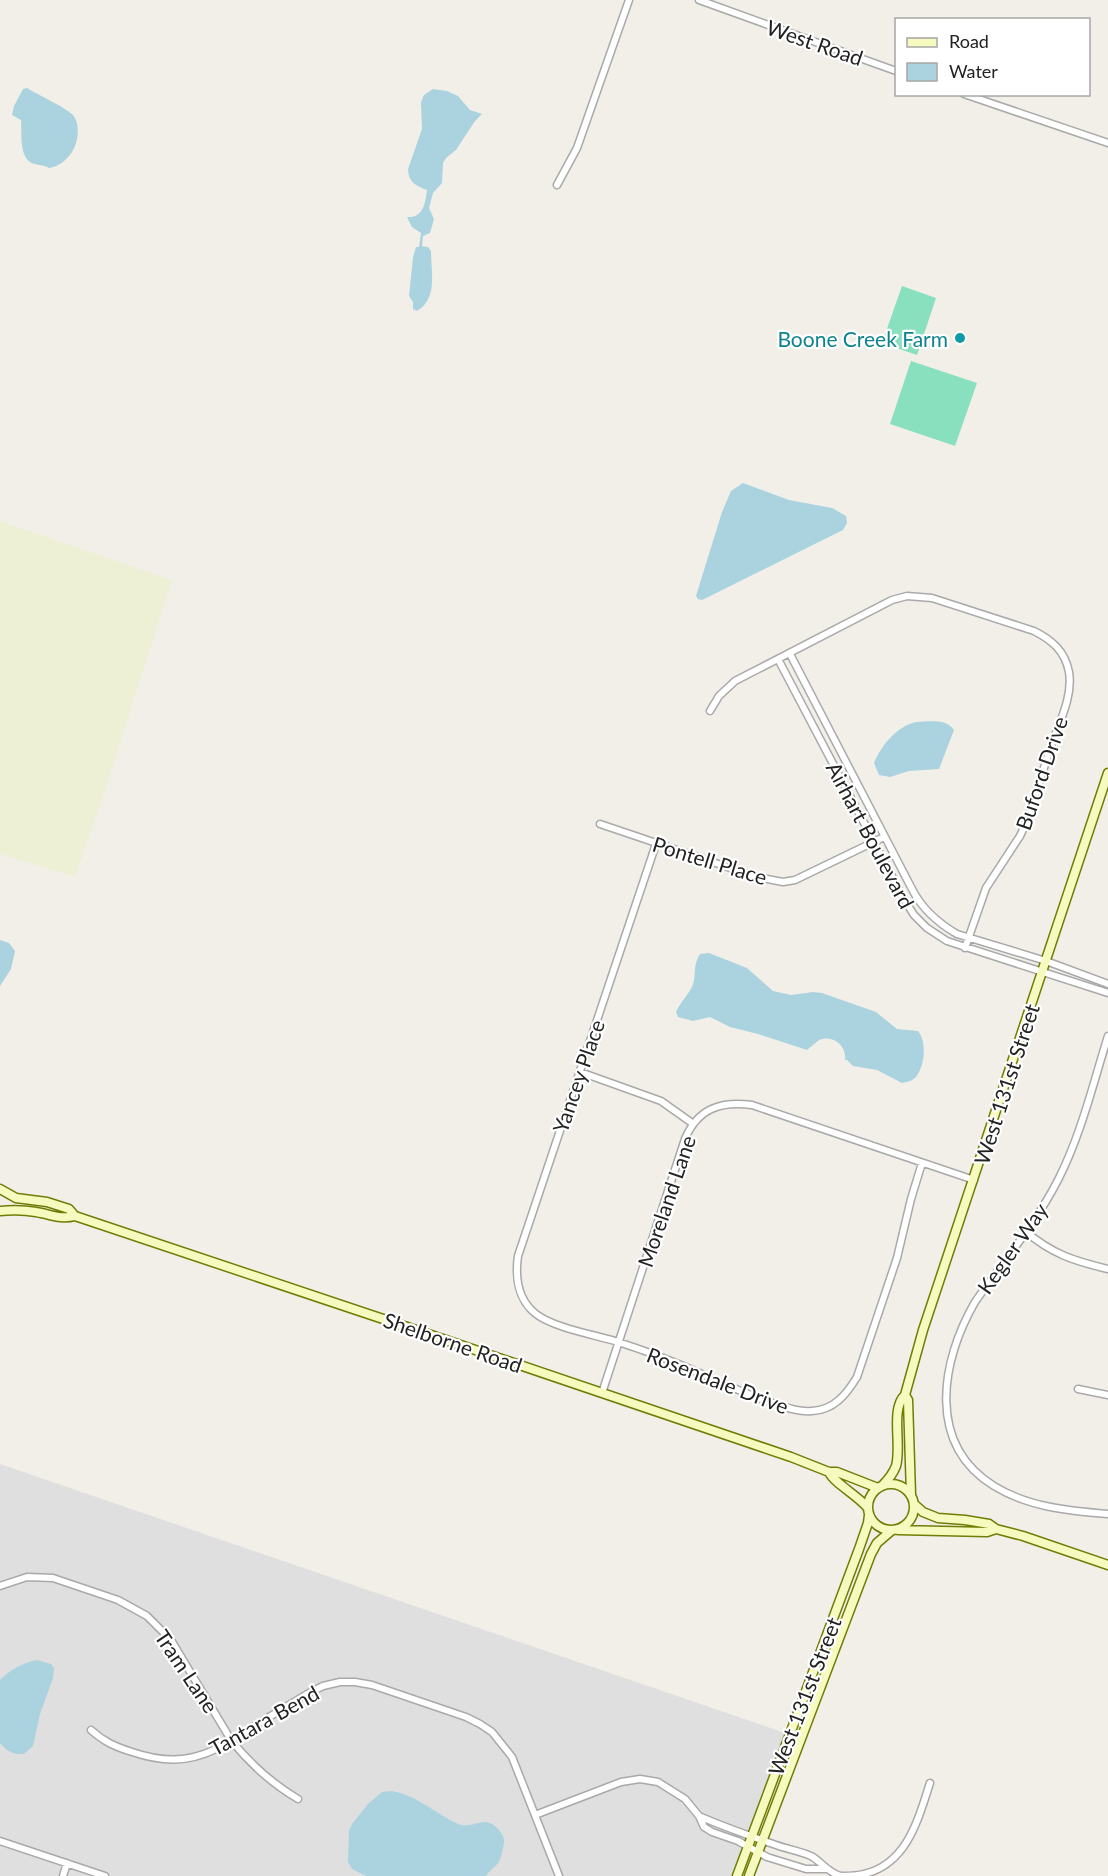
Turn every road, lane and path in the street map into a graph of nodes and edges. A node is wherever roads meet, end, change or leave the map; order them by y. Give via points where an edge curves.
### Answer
1 (629, 0) edge
2 (699, 0) edge
3 (895, 71) edge
4 (970, 96) edge
5 (1108, 143) edge
6 (557, 185) dead end
7 (790, 654) junction
8 (778, 659) junction
9 (710, 711) dead end
10 (1108, 773) edge
11 (600, 824) dead end
12 (884, 837) junction
13 (873, 841) junction
14 (656, 844) junction
15 (969, 937) junction
16 (965, 948) junction
17 (1046, 961) junction
18 (1043, 972) junction
19 (1108, 984) edge
20 (1108, 993) edge
21 (1108, 1036) edge
22 (580, 1072) junction
23 (692, 1124) junction
24 (922, 1163) junction
25 (974, 1180) junction
26 (0, 1189) edge
27 (0, 1211) edge
28 (75, 1216) junction
29 (1025, 1231) junction
30 (1108, 1269) edge
31 (530, 1308) joint
32 (619, 1342) junction
33 (1078, 1389) dead end
34 (602, 1393) junction
35 (905, 1395) junction
36 (1108, 1395) edge
37 (829, 1472) junction
38 (880, 1487) junction
39 (912, 1500) junction
40 (868, 1511) junction
41 (1108, 1514) edge
42 (996, 1529) junction
43 (894, 1530) junction
44 (1108, 1565) edge
45 (0, 1586) edge
46 (91, 1730) dead end
47 (231, 1740) junction
48 (930, 1783) dead end
49 (298, 1799) dead end
50 (535, 1815) junction
51 (699, 1816) junction
52 (752, 1836) junction
53 (762, 1839) junction
54 (0, 1841) edge
55 (748, 1846) junction
56 (757, 1852) junction
57 (67, 1863) junction
58 (826, 1869) junction
59 (63, 1876) edge
60 (105, 1876) edge
61 (559, 1876) edge
62 (737, 1876) edge
63 (749, 1876) edge

1 - 6 street via 577,148
2 - 3 street, West Road
4 - 5 street
7 - 8 street
7 - 12 street, Airhart Boulevard
7 - 15 street, Buford Drive via 892,600 921,596 1034,631 1049,638 1065,658 1070,683 1067,698 1026,823 986,888
8 - 9 street via 735,681
8 - 13 street, Airhart Boulevard
10 - 17 street, West 131st Street
11 - 14 street, Pontell Place
12 - 13 street, Pontell Place
12 - 15 street, Airhart Boulevard via 926,910 947,928
13 - 14 street, Pontell Place via 795,880 783,882
13 - 16 street, Airhart Boulevard via 914,915 936,935
14 - 22 street, Yancey Place
15 - 16 street, Buford Drive
15 - 17 street, Airhart Boulevard
16 - 18 street, Airhart Boulevard
17 - 18 street, West 131st Street
17 - 19 street, Airhart Boulevard
18 - 20 street, Airhart Boulevard
18 - 25 street, West 131st Street
21 - 29 street, Kegler Way via 1067,1161
22 - 23 street via 661,1101
22 - 31 street, Yancey Place via 518,1256 518,1286
23 - 24 street, Moreland Lane via 723,1104 752,1105
23 - 32 street, Moreland Lane
24 - 25 street, Moreland Lane
24 - 32 street, Rosendale Drive via 897,1258 857,1377 835,1404 823,1410 799,1411 754,1397
25 - 35 street, West 131st Street
26 - 28 street, Shelborne Road via 16,1198 69,1209
27 - 28 street, Shelborne Road via 37,1212 65,1219
28 - 34 street, Shelborne Road
29 - 30 street via 1064,1257
29 - 41 street, Kegler Way via 966,1316 950,1365 947,1418 966,1460 984,1479 1005,1492 1054,1509
31 - 32 street, Rosendale Drive via 545,1320
32 - 34 street, Moreland Lane
33 - 36 street
34 - 37 street, Shelborne Road
35 - 38 street, West 131st Street via 900,1399 897,1462
35 - 39 street, West 131st Street
37 - 38 street, Shelborne Road
37 - 40 street, Shelborne Road
38 - 39 street via 901,1486
38 - 40 street via 869,1498
39 - 42 street via 933,1517 975,1521
39 - 43 street via 909,1522
40 - 43 street via 877,1526
40 - 52 street, West 131st Street via 862,1542
42 - 43 street
42 - 44 street
43 - 53 street, West 131st Street via 877,1543 871,1554
45 - 47 street, Tram Lane via 27,1577 53,1578 118,1600 147,1616 171,1640
46 - 47 street, Tantara Bend via 112,1746 170,1761 203,1755
47 - 49 street, Tram Lane via 268,1780
47 - 50 street, Tantara Bend via 323,1686 346,1682 372,1685 459,1714 487,1728 512,1757
48 - 58 street via 908,1841 888,1864 856,1876 841,1876
50 - 51 street via 621,1782 640,1779 658,1782 685,1799
50 - 61 street, Tantara Bend
51 - 52 street
51 - 55 street via 708,1829
52 - 53 street
52 - 55 street, West 131st Street
53 - 56 street, West 131st Street
53 - 58 street via 813,1857
54 - 57 street
55 - 56 street
55 - 62 street, West 131st Street
56 - 58 street via 806,1869
56 - 63 street, West 131st Street
57 - 59 street
57 - 60 street

